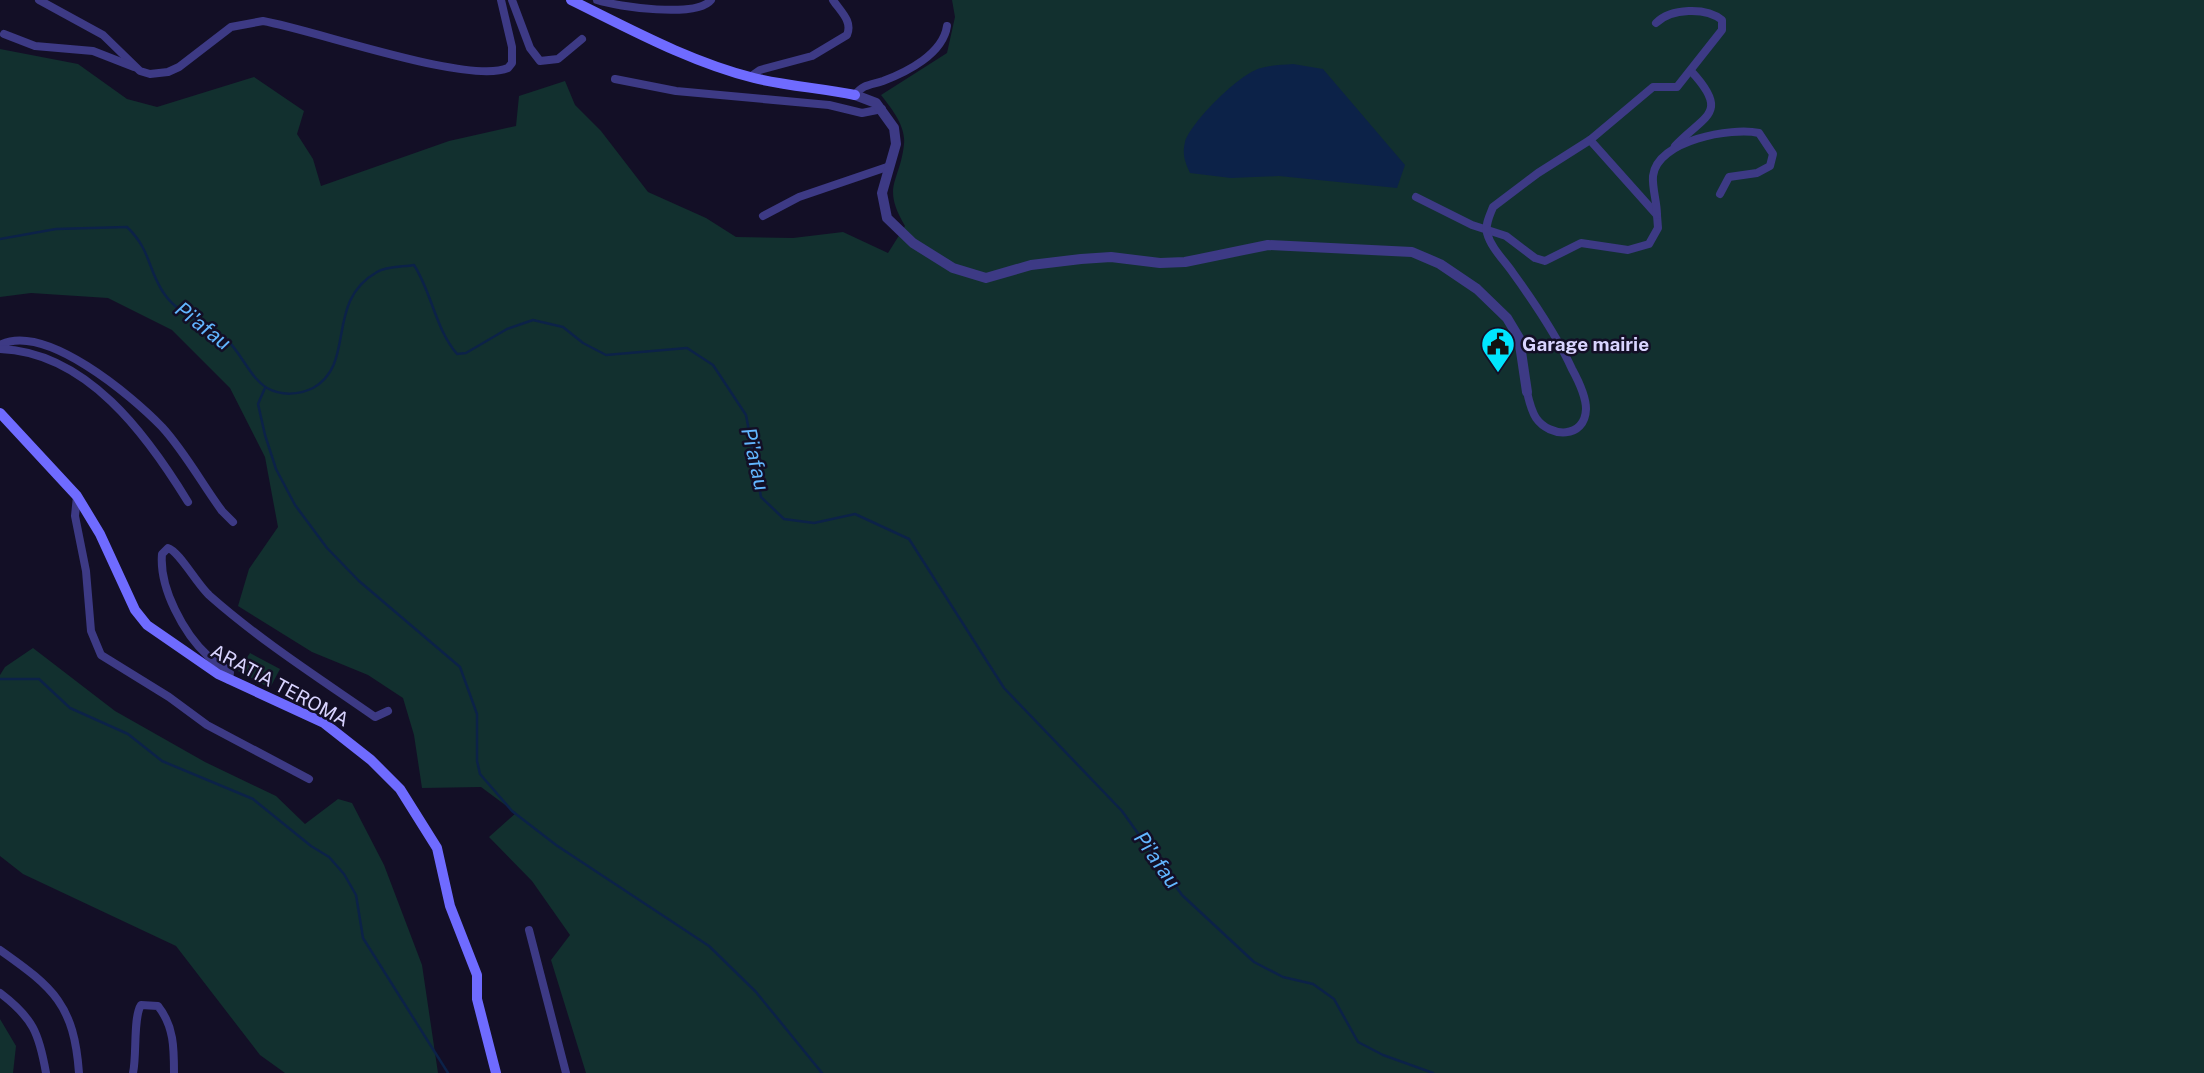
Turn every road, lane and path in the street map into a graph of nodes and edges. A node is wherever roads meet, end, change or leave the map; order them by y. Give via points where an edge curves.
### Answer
1 (39, 0) edge
2 (501, 0) edge
3 (512, 0) edge
4 (571, 0) edge
5 (597, 0) edge
6 (711, 0) edge
7 (832, 0) edge
8 (1656, 23) dead end
9 (947, 26) dead end
10 (4, 34) dead end
11 (582, 39) dead end
12 (137, 68) junction
13 (1692, 71) junction
14 (750, 77) junction
15 (615, 79) dead end
16 (855, 95) junction
17 (882, 109) junction
18 (1590, 140) junction
19 (1665, 156) junction
20 (890, 166) junction
21 (1720, 194) dead end
22 (1416, 197) dead end
23 (1657, 215) junction
24 (763, 216) dead end
25 (1487, 231) junction
26 (0, 347) edge
27 (1527, 392) joint
28 (0, 413) edge
29 (76, 496) junction
30 (188, 502) dead end
31 (233, 522) dead end
32 (229, 680) junction
33 (388, 711) dead end
34 (309, 779) dead end
35 (528, 930) dead end
36 (0, 950) edge
37 (0, 993) edge
38 (46, 1073) edge
39 (79, 1073) edge
40 (133, 1073) edge
41 (174, 1073) edge
42 (496, 1073) edge
43 (566, 1073) edge

1 - 12 street via 103,35
2 - 12 street via 513,57 501,71 463,71 263,21 231,27 168,72 150,74
3 - 11 street via 530,48 540,61 558,59
4 - 14 main road via 695,58
5 - 6 street via 636,9 702,6
7 - 14 street via 847,18 846,35 811,56
8 - 13 street via 1667,15 1693,9 1722,20 1722,30
9 - 16 street via 934,51 893,76 860,88
10 - 12 street via 35,46 93,51
13 - 18 street via 1677,87 1653,87
13 - 19 street via 1709,93 1712,110 1709,118
14 - 16 main road
15 - 17 street via 862,113
16 - 17 street
17 - 20 street via 894,128 896,144
18 - 23 street
18 - 25 street via 1493,207
19 - 21 street via 1703,137 1759,133 1773,155 1770,166 1729,177
19 - 23 street via 1653,176
20 - 24 street via 799,197
20 - 27 street via 882,193 887,218 932,256 986,278 1031,265 1111,257 1185,262 1268,245 1412,252 1477,289 1507,318 1519,338
22 - 25 street
23 - 25 street via 1658,228 1649,244 1615,249 1581,243 1545,261 1506,236
25 - 27 street via 1571,366 1585,399 1581,426 1562,433 1547,428 1536,418
26 - 30 street via 38,356 98,389 146,441
26 - 31 street via 19,341 33,343 100,373 163,428
28 - 29 main road, ARATIA TEROMA
29 - 32 main road, ARATIA TEROMA via 147,625
29 - 34 street via 91,631 98,651 206,725
32 - 33 street via 230,672 198,645 173,602 162,569 162,554 168,548 176,551 202,589 270,645 375,718
32 - 42 main road, ARATIA TEROMA via 343,736 400,789 413,808 437,848 450,906 472,961
35 - 43 street
36 - 39 street via 61,1001 70,1021
37 - 38 street via 24,1012 37,1030
40 - 41 street via 137,1014 141,1005 150,1003 158,1006 167,1020 174,1045

